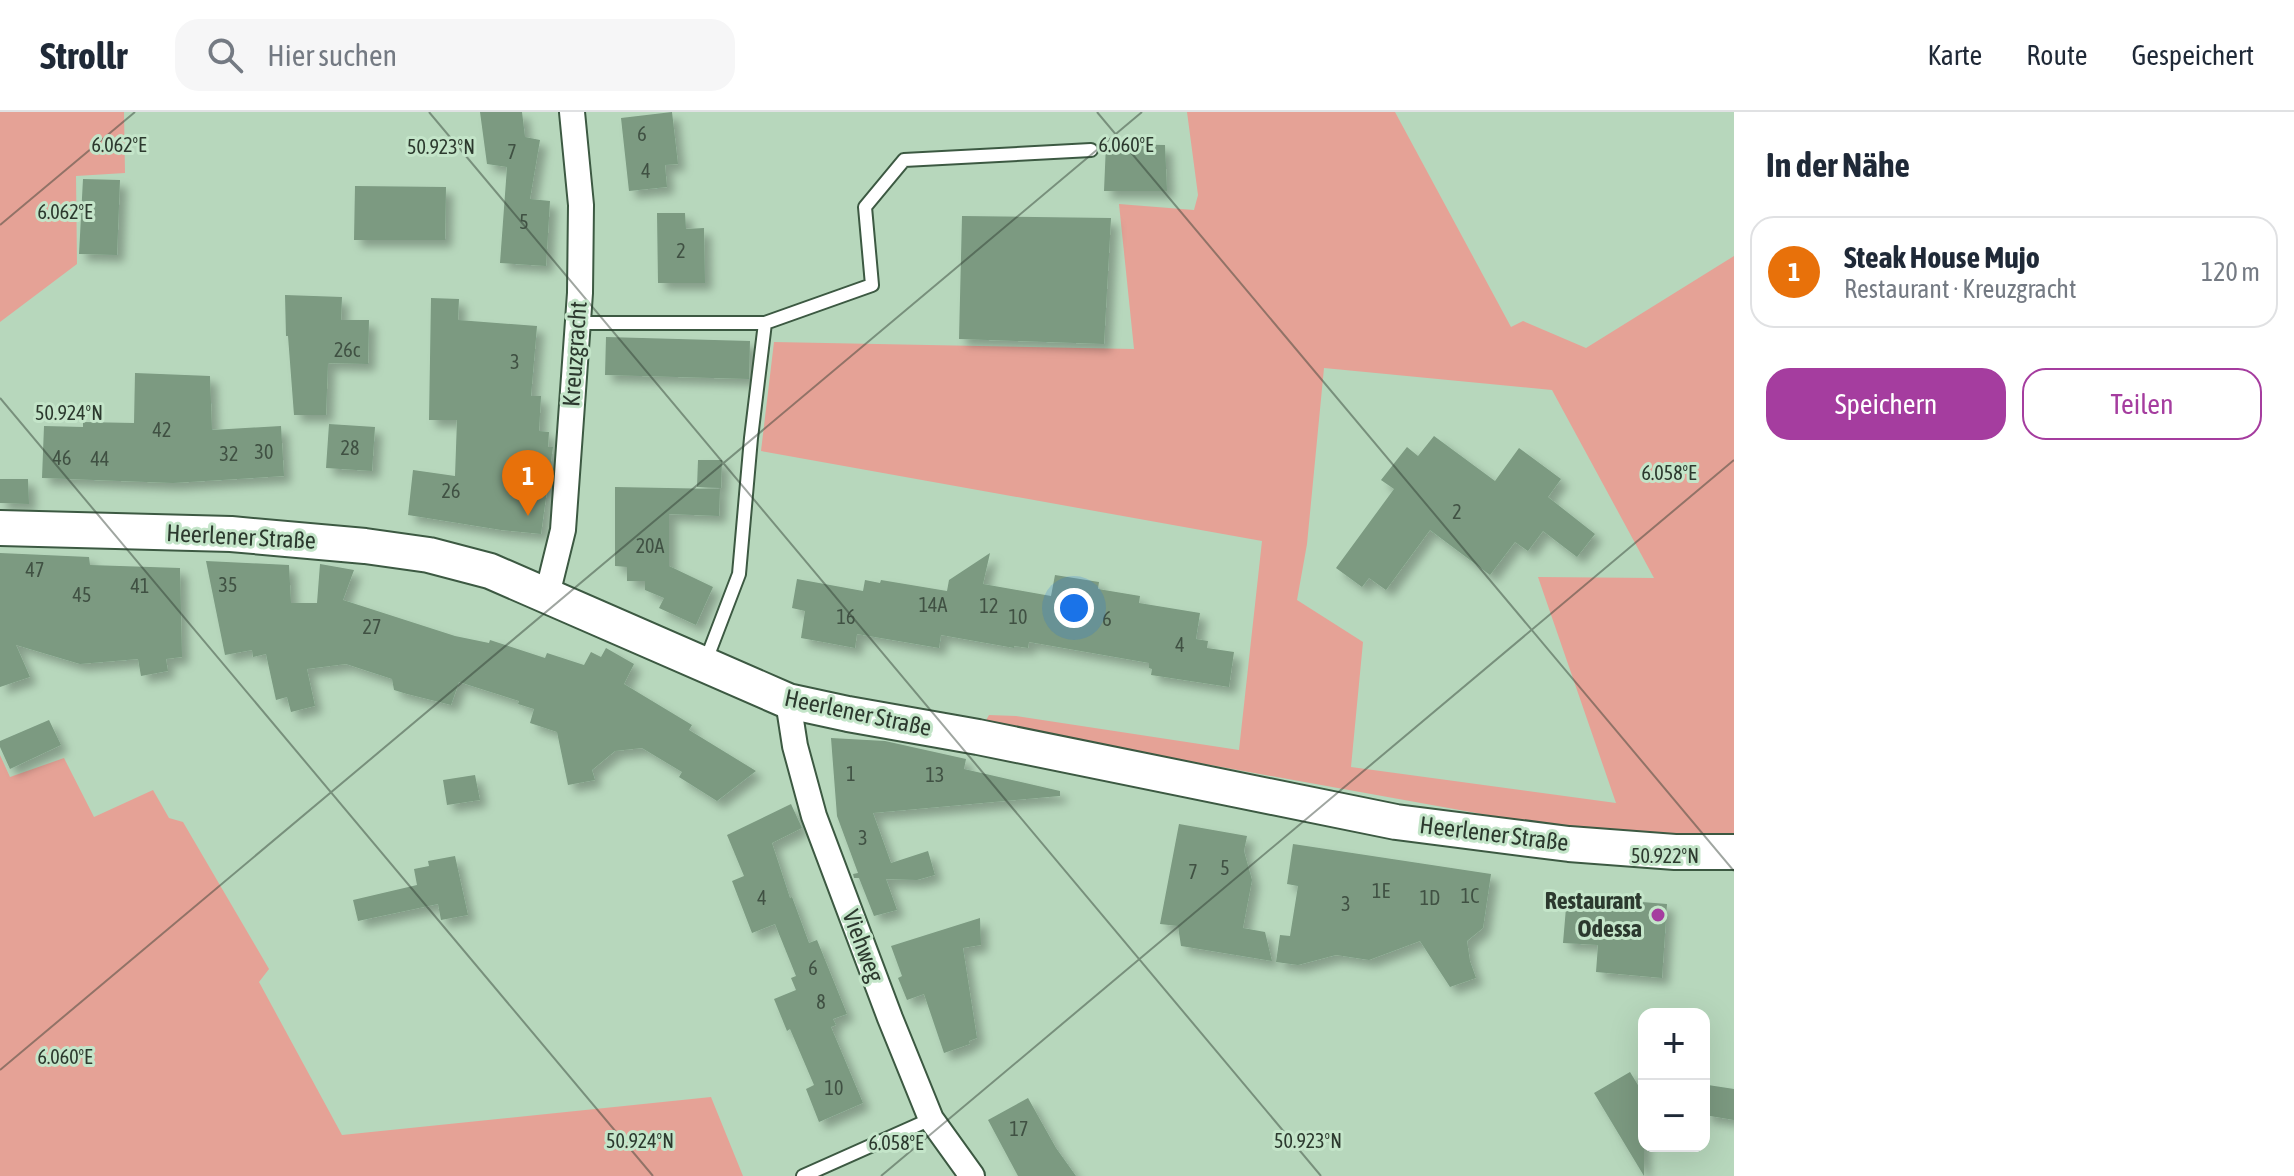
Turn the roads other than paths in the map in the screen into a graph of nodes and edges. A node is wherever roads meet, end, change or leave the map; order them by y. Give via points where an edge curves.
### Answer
1 (572, 112) edge
2 (1091, 150) dead end
3 (577, 323) junction
4 (765, 323) junction
5 (0, 528) edge
6 (547, 595) junction
7 (704, 666) junction
8 (788, 701) junction
9 (1734, 852) edge
10 (931, 1119) junction
11 (803, 1176) edge
12 (972, 1176) edge

1 - 3 street, Kreuzgracht via 581,205
2 - 4 lane via 904,160 865,207 872,285
3 - 4 lane
3 - 6 street, Kreuzgracht via 563,530
4 - 7 lane via 739,574
5 - 6 main road, Heerlener Straße via 231,534 365,546 481,569
6 - 7 main road, Heerlener Straße
7 - 8 main road, Heerlener Straße
8 - 9 main road, Heerlener Straße via 1396,822 1569,844
8 - 10 street, Viehweg via 814,816
10 - 11 lane
10 - 12 street, Viehweg

